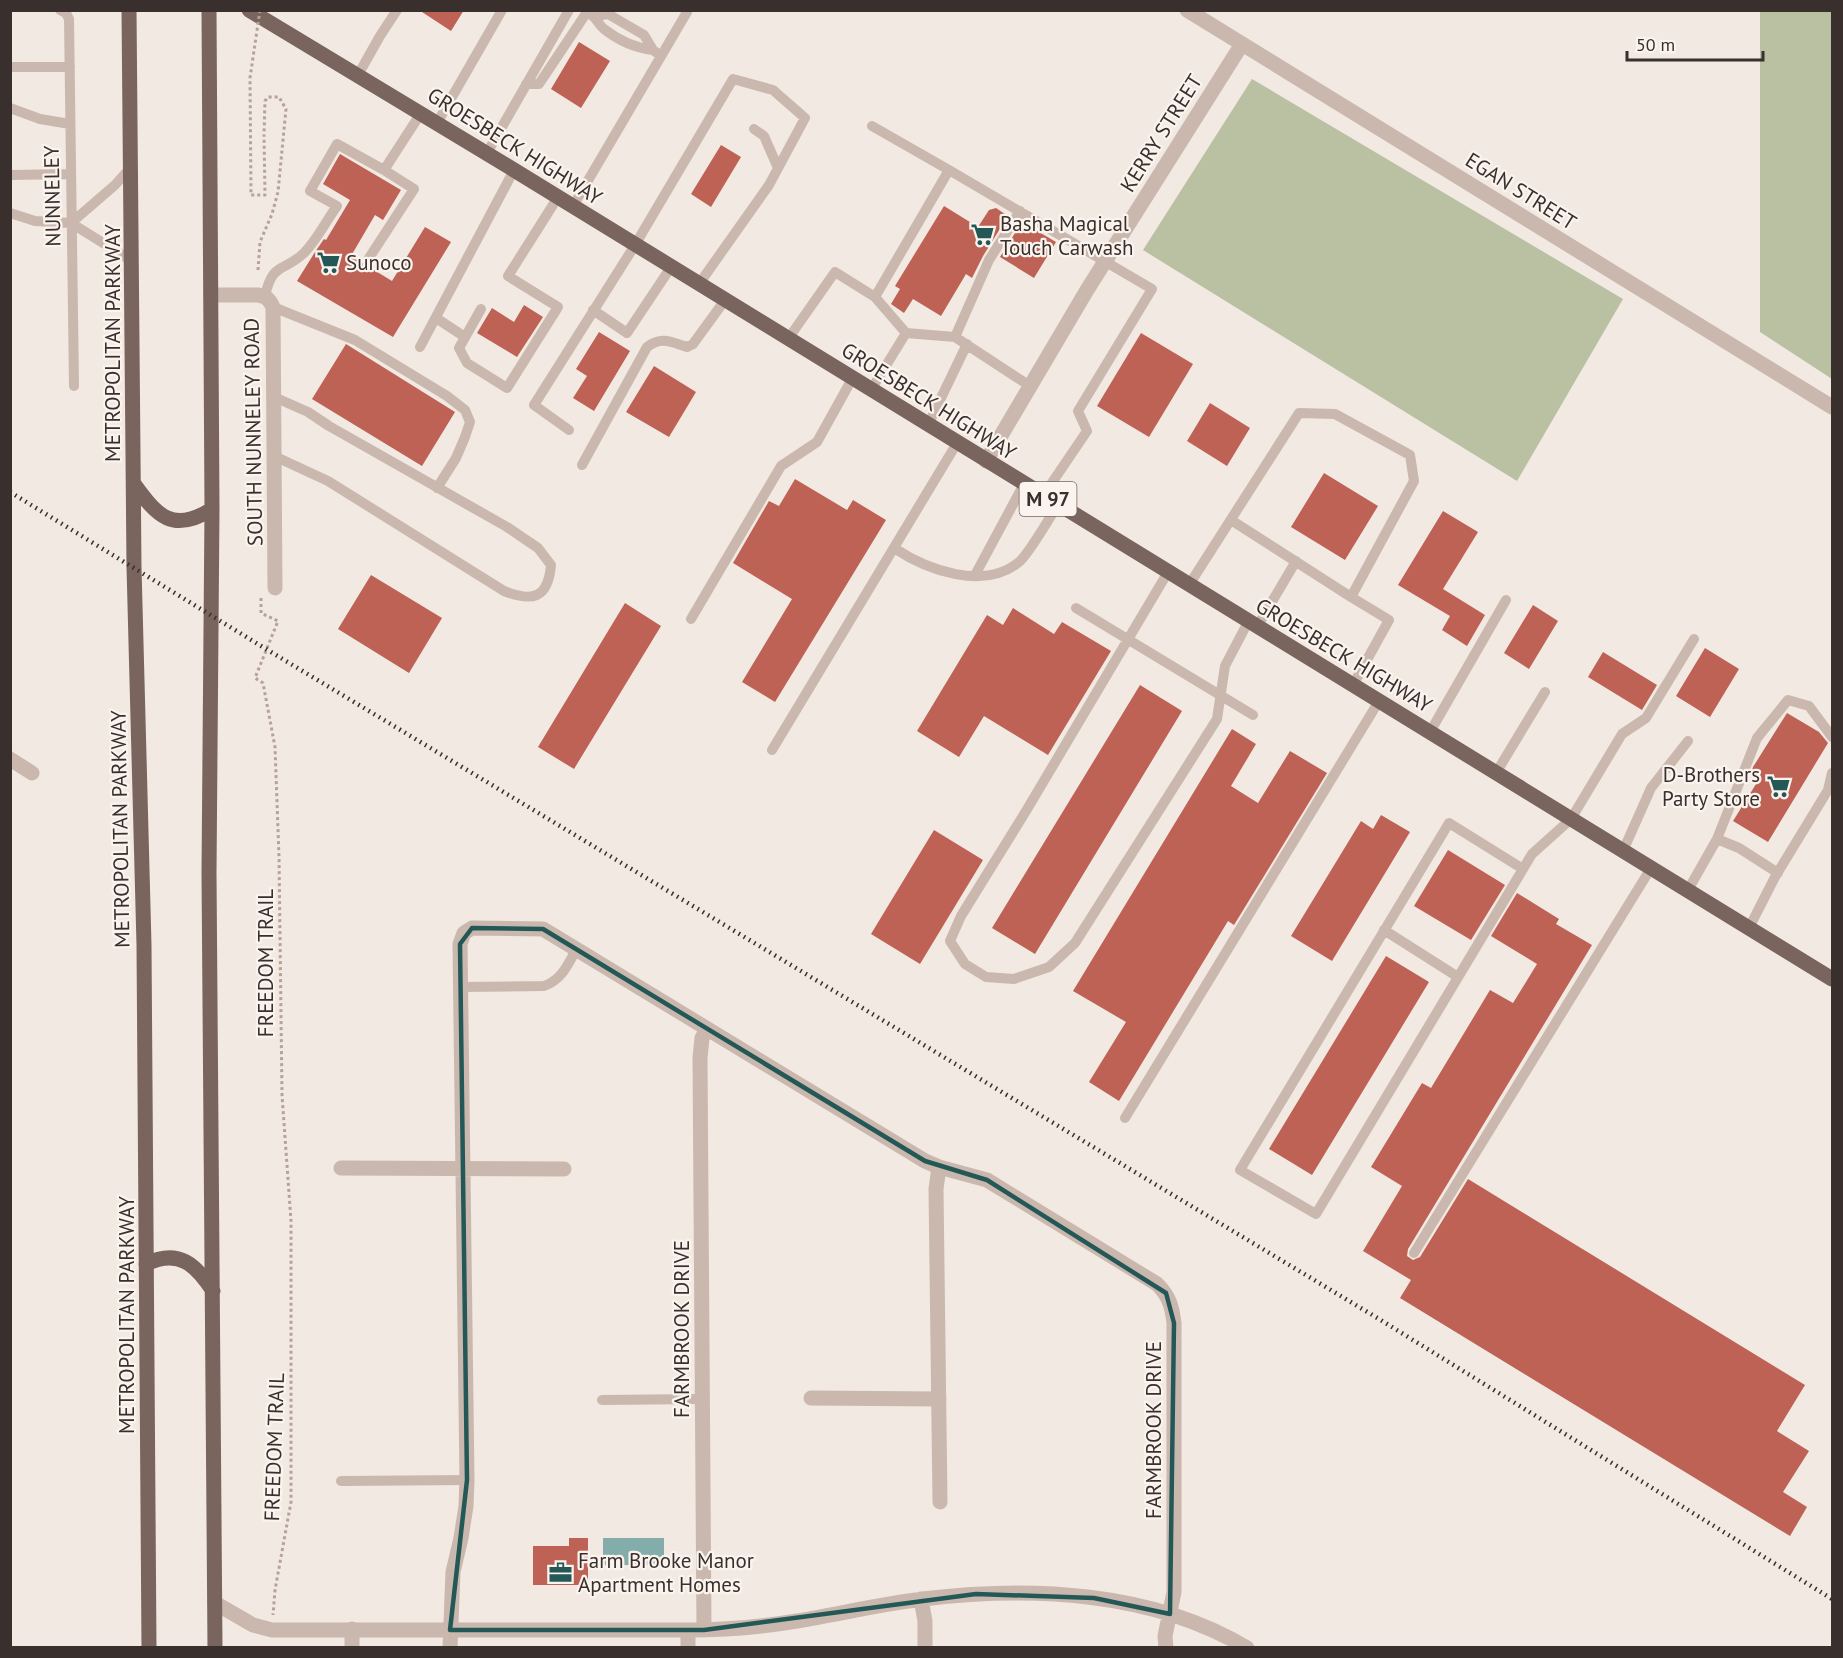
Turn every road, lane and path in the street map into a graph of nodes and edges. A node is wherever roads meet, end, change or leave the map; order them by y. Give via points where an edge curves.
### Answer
1 (60, 10) edge
2 (129, 10) edge
3 (210, 10) edge
4 (249, 10) edge
5 (260, 10) edge
6 (397, 10) edge
7 (502, 10) edge
8 (569, 10) edge
9 (685, 10) edge
10 (1187, 10) edge
11 (1242, 44) junction
12 (658, 53) junction
13 (10, 67) edge
14 (70, 67) junction
15 (358, 75) junction
16 (526, 84) junction
17 (10, 108) edge
18 (421, 113) junction
19 (437, 123) junction
20 (70, 124) junction
21 (872, 126) dead end
22 (754, 129) dead end
23 (487, 153) junction
24 (131, 167) junction
25 (778, 168) junction
26 (384, 170) junction
27 (514, 170) junction
28 (949, 170) junction
29 (71, 174) junction
30 (10, 175) edge
31 (558, 197) junction
32 (573, 206) junction
33 (1020, 211) junction
34 (10, 213) edge
35 (71, 223) junction
36 (635, 244) junction
37 (258, 257) dead end
38 (369, 258) dead end
39 (132, 261) junction
40 (1106, 261) junction
41 (671, 267) junction
42 (699, 284) junction
43 (211, 295) junction
44 (875, 297) junction
45 (725, 300) junction
46 (269, 301) junction
47 (481, 309) dead end
48 (593, 310) junction
49 (436, 318) junction
50 (906, 333) junction
51 (465, 337) junction
52 (955, 337) junction
53 (788, 339) junction
54 (967, 344) junction
55 (420, 347) dead end
56 (852, 379) junction
57 (74, 386) dead end
58 (1030, 386) junction
59 (871, 390) junction
60 (274, 397) junction
61 (1833, 407) edge
62 (928, 425) junction
63 (569, 430) dead end
64 (957, 443) junction
65 (274, 456) junction
66 (986, 461) junction
67 (582, 465) dead end
68 (134, 484) junction
69 (1024, 484) junction
70 (437, 488) junction
71 (1043, 496) junction
72 (1058, 505) junction
73 (212, 509) junction
74 (1231, 520) junction
75 (894, 548) junction
76 (1296, 561) junction
77 (1168, 572) junction
78 (975, 575) junction
79 (1189, 585) junction
80 (268, 589) joint
81 (1351, 597) junction
82 (1506, 600) dead end
83 (1076, 608) dead end
84 (691, 619) dead end
85 (1253, 624) junction
86 (1127, 639) junction
87 (1694, 639) dead end
88 (1353, 686) junction
89 (1545, 692) dead end
90 (1220, 696) junction
91 (1379, 701) junction
92 (1252, 715) dead end
93 (1430, 732) junction
94 (1833, 737) edge
95 (1688, 741) dead end
96 (772, 750) dead end
97 (10, 759) edge
98 (32, 773) dead end
99 (1496, 773) junction
100 (1833, 773) edge
101 (1830, 790) edge
102 (1571, 819) junction
103 (1717, 838) junction
104 (1623, 851) junction
105 (1651, 868) junction
106 (1523, 869) junction
107 (1778, 873) junction
108 (1688, 890) junction
109 (1749, 928) junction
110 (1384, 930) junction
111 (577, 948) junction
112 (1458, 977) junction
113 (1833, 979) edge
114 (460, 987) junction
115 (707, 1030) junction
116 (1125, 1118) dead end
117 (939, 1167) junction
118 (341, 1168) dead end
119 (463, 1168) junction
120 (564, 1168) dead end
121 (1414, 1253) dead end
122 (147, 1264) junction
123 (213, 1291) junction
124 (811, 1398) dead end
125 (702, 1399) junction
126 (939, 1399) junction
127 (602, 1400) dead end
128 (467, 1480) junction
129 (341, 1481) dead end
130 (940, 1502) dead end
131 (921, 1599) junction
132 (215, 1603) junction
133 (273, 1610) dead end
134 (1170, 1614) junction
135 (352, 1629) junction
136 (450, 1630) junction
137 (479, 1630) junction
138 (688, 1630) junction
139 (704, 1630) junction
140 (149, 1647) edge
141 (215, 1647) edge
142 (352, 1647) edge
143 (450, 1647) edge
144 (688, 1647) edge
145 (925, 1647) edge
146 (1166, 1647) edge
147 (1247, 1647) edge

1 - 14 lane, NUNNELEY via 69,19
2 - 24 main road, METROPOLITAN PARKWAY
3 - 43 main road
4 - 15 main road, GROESBECK HIGHWAY / M 97
5 - 37 path, bridge via 250,78 251,195 265,195 265,101 268,97 279,97 286,109 278,192
6 - 15 lane
7 - 19 lane
8 - 16 lane
9 - 12 lane
10 - 11 street, EGAN STREET
11 - 40 street, KERRY STREET
11 - 61 street, EGAN STREET
12 - 16 lane via 644,35 608,14 595,16 587,12 539,84
12 - 32 lane
13 - 14 lane
14 - 20 lane, NUNNELEY
15 - 18 main road, GROESBECK HIGHWAY / M 97
16 - 23 lane
17 - 20 lane
18 - 19 main road, GROESBECK HIGHWAY / M 97
18 - 26 lane
19 - 23 main road, GROESBECK HIGHWAY / M 97
20 - 29 lane, NUNNELEY
21 - 28 lane
22 - 25 lane via 764,136
23 - 27 main road, GROESBECK HIGHWAY / M 97
24 - 35 lane
24 - 39 main road, METROPOLITAN PARKWAY
25 - 36 lane via 805,118 773,90 733,79
25 - 42 lane
26 - 38 lane via 414,189
26 - 46 lane via 337,144 310,191 337,206 303,254 275,270
27 - 31 main road, GROESBECK HIGHWAY / M 97
27 - 49 lane
28 - 33 lane
28 - 44 lane
29 - 30 lane
29 - 35 lane, NUNNELEY
31 - 32 main road, GROESBECK HIGHWAY / M 97
31 - 51 lane via 508,276 558,307 507,388 467,363 459,348
32 - 36 main road, GROESBECK HIGHWAY / M 97
33 - 40 lane
33 - 52 lane via 989,260
34 - 35 lane via 35,221
35 - 39 lane
35 - 57 lane, NUNNELEY
36 - 41 main road, GROESBECK HIGHWAY / M 97
36 - 48 lane
39 - 68 main road, METROPOLITAN PARKWAY
40 - 58 street, KERRY STREET
40 - 71 lane via 1152,289 1078,411 1087,431
41 - 42 main road, GROESBECK HIGHWAY / M 97
41 - 48 lane via 627,333
42 - 45 main road, GROESBECK HIGHWAY / M 97
43 - 46 street, SOUTH NUNNELEY ROAD
43 - 73 main road
44 - 50 lane
44 - 53 lane via 834,272
45 - 53 main road, GROESBECK HIGHWAY / M 97
45 - 67 lane via 693,344 687,347 666,339 647,347
46 - 60 street, SOUTH NUNNELEY ROAD
46 - 70 lane via 355,340 465,410 470,422 465,437
47 - 51 lane
48 - 63 lane via 534,405
49 - 51 lane
49 - 55 lane
50 - 52 lane
50 - 59 lane
52 - 54 lane
53 - 56 main road, GROESBECK HIGHWAY / M 97
54 - 58 lane
54 - 62 lane
56 - 59 main road, GROESBECK HIGHWAY / M 97
56 - 84 lane via 817,442 781,466
58 - 66 street, KERRY STREET
59 - 62 main road, GROESBECK HIGHWAY / M 97
60 - 65 street, SOUTH NUNNELEY ROAD
60 - 70 lane via 308,412
62 - 64 main road, GROESBECK HIGHWAY / M 97
64 - 66 main road, GROESBECK HIGHWAY / M 97
64 - 75 lane
65 - 70 lane via 328,481 504,591 520,598 542,592 551,565 538,548
65 - 80 street, SOUTH NUNNELEY ROAD
66 - 69 main road, GROESBECK HIGHWAY / M 97
68 - 73 main road via 153,509 170,520 186,521
68 - 122 main road, METROPOLITAN PARKWAY
69 - 71 main road, GROESBECK HIGHWAY / M 97
69 - 78 lane
71 - 72 main road, GROESBECK HIGHWAY / M 97
72 - 77 main road, GROESBECK HIGHWAY / M 97
72 - 78 lane via 1020,561 999,574
73 - 123 main road via 209,884
74 - 76 lane
74 - 79 lane
74 - 81 lane via 1299,412 1335,414 1410,455 1414,481
75 - 78 lane via 913,561 949,574
75 - 96 lane
76 - 81 lane
76 - 85 lane
77 - 79 main road, GROESBECK HIGHWAY / M 97
77 - 86 lane
79 - 85 main road, GROESBECK HIGHWAY / M 97
80 - 133 path, FREEDOM TRAIL via 261,613 278,621 255,678 263,683 275,747 282,1095 291,1198 291,1502
81 - 88 lane via 1389,620
82 - 93 lane
83 - 86 lane
85 - 88 main road, GROESBECK HIGHWAY / M 97
85 - 90 lane via 1225,666
86 - 90 lane
86 - 90 lane via 961,916 950,941 965,964 986,977 1014,979 1049,967 1075,943 1216,719
87 - 102 lane via 1646,718 1622,734
88 - 91 main road, GROESBECK HIGHWAY / M 97
89 - 99 lane
90 - 92 lane
91 - 93 main road, GROESBECK HIGHWAY / M 97
91 - 116 lane
93 - 99 main road, GROESBECK HIGHWAY / M 97
94 - 103 lane via 1809,706 1788,700 1757,738
95 - 104 lane via 1651,788
97 - 98 street
99 - 102 main road, GROESBECK HIGHWAY / M 97
100 - 101 lane
101 - 107 lane
102 - 104 main road, GROESBECK HIGHWAY / M 97
102 - 106 lane via 1532,854
103 - 107 lane
103 - 108 lane
104 - 105 main road, GROESBECK HIGHWAY / M 97
105 - 108 main road, GROESBECK HIGHWAY / M 97
105 - 121 lane
106 - 110 lane via 1449,823
106 - 112 lane
107 - 109 lane
108 - 109 main road, GROESBECK HIGHWAY / M 97
109 - 113 main road, GROESBECK HIGHWAY / M 97
110 - 112 lane
110 - 112 lane via 1240,1170 1317,1214
111 - 114 lane via 560,978 552,984
111 - 114 street, FARMBROOK DRIVE via 543,929 472,928 464,933 460,944
111 - 115 street, FARMBROOK DRIVE
114 - 119 street, FARMBROOK DRIVE
115 - 117 street, FARMBROOK DRIVE
115 - 125 street, FARMBROOK DRIVE via 700,1058
117 - 126 street
117 - 134 street, FARMBROOK DRIVE via 987,1180 1166,1293 1174,1323 1174,1592
118 - 119 street
119 - 120 street
119 - 128 street, FARMBROOK DRIVE
122 - 123 main road via 165,1258 184,1260
122 - 140 main road, METROPOLITAN PARKWAY
123 - 132 main road
124 - 126 street
125 - 127 lane
125 - 139 street, FARMBROOK DRIVE
126 - 130 street
128 - 129 lane
128 - 136 street, FARMBROOK DRIVE via 453,1572
131 - 134 street via 1049,1594 1094,1598
131 - 139 street via 741,1629
131 - 145 street
132 - 135 street via 263,1628
132 - 141 main road
134 - 146 street, FARMBROOK DRIVE
134 - 147 street via 1215,1630
135 - 136 street
135 - 142 street
136 - 137 street
136 - 143 street, FARMBROOK DRIVE
137 - 138 street
137 - 143 street, FARMBROOK DRIVE
138 - 139 street
138 - 144 street

